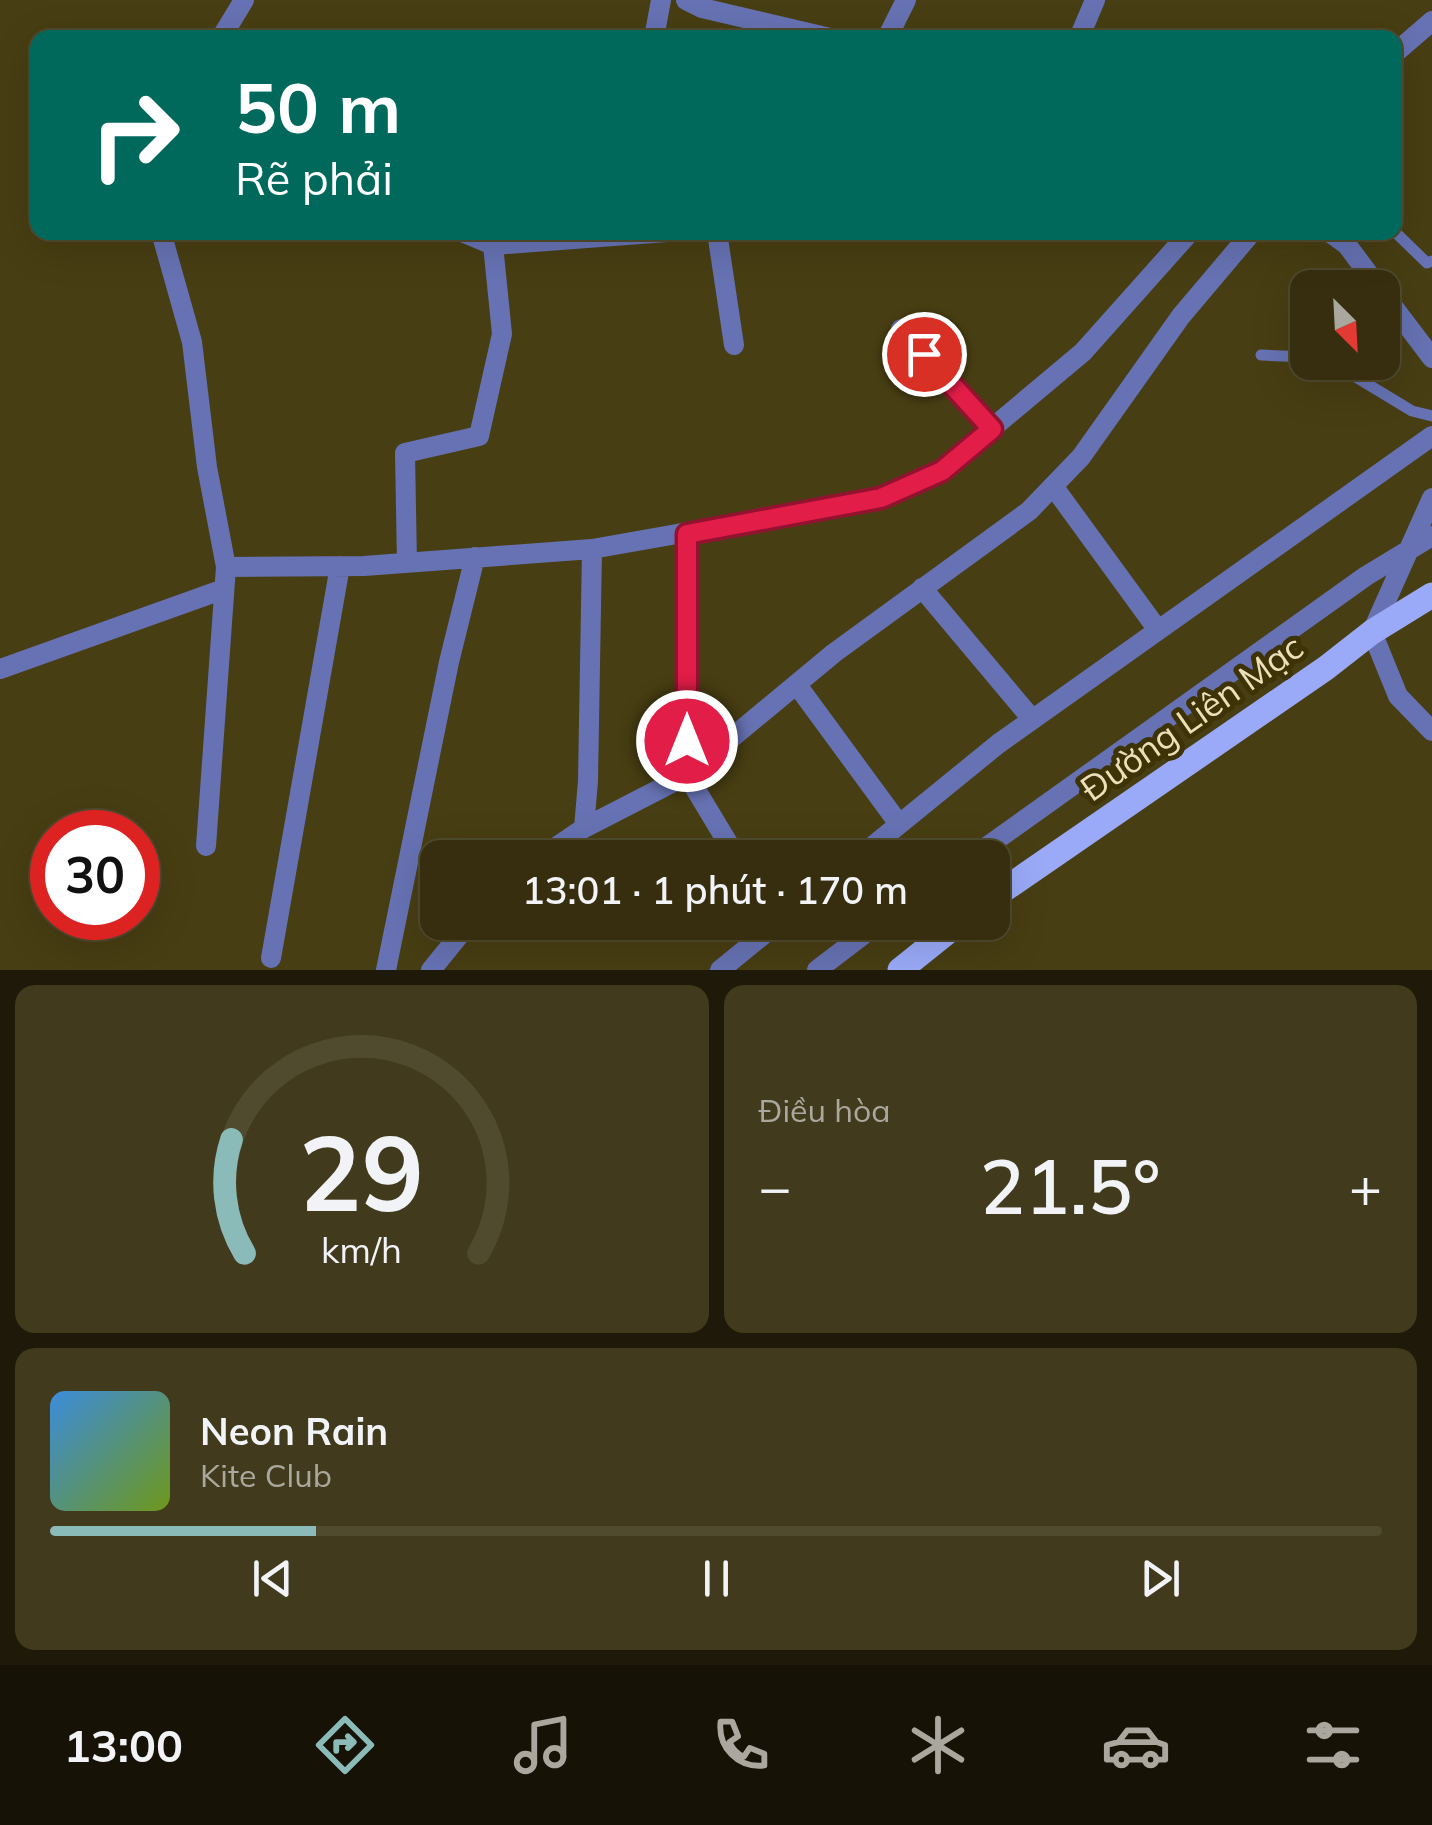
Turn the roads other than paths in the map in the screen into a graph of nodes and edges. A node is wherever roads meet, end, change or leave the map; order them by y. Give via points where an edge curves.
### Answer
1 (244, 0) edge
2 (661, 0) edge
3 (686, 0) edge
4 (906, 0) edge
5 (1095, 0) edge
6 (1427, 0) edge
7 (1432, 8) edge
8 (1432, 21) edge
9 (226, 30) edge
10 (655, 30) edge
11 (797, 30) edge
12 (891, 30) edge
13 (1082, 30) edge
14 (1402, 46) edge
15 (1402, 239) edge
16 (163, 240) edge
17 (481, 240) edge
18 (560, 240) edge
19 (719, 240) edge
20 (1183, 240) edge
21 (1245, 240) edge
22 (1343, 240) edge
23 (493, 245) junction
24 (1432, 261) edge
25 (1366, 270) edge
26 (1400, 315) edge
27 (901, 328) dead end
28 (734, 345) dead end
29 (1261, 356) dead end
30 (1290, 357) edge
31 (1432, 358) edge
32 (1360, 380) edge
33 (1432, 416) edge
34 (992, 429) junction
35 (1432, 436) edge
36 (1053, 486) junction
37 (1432, 498) edge
38 (687, 534) junction
39 (1432, 536) edge
40 (592, 549) junction
41 (1410, 549) junction
42 (475, 557) junction
43 (407, 562) junction
44 (340, 566) junction
45 (226, 567) junction
46 (922, 588) junction
47 (224, 589) junction
48 (1432, 595) edge
49 (1158, 630) junction
50 (1372, 632) junction
51 (0, 669) edge
52 (797, 684) junction
53 (1032, 719) junction
54 (1432, 731) edge
55 (687, 775) junction
56 (899, 824) junction
57 (584, 828) junction
58 (566, 840) edge
59 (725, 840) edge
60 (880, 840) edge
61 (996, 840) edge
62 (206, 846) dead end
63 (1010, 886) edge
64 (455, 940) edge
65 (756, 940) edge
66 (856, 940) edge
67 (938, 940) edge
68 (271, 958) dead end
69 (386, 970) edge
70 (430, 970) edge
71 (720, 970) edge
72 (817, 970) edge
73 (900, 970) edge

1 - 9 street
2 - 10 street
3 - 11 street
4 - 12 street
5 - 13 street
6 - 7 street
8 - 14 street
15 - 24 lane
16 - 45 street via 192,342
17 - 23 street
18 - 23 street
19 - 28 street
20 - 34 street via 1083,352
21 - 36 street
22 - 25 street
23 - 43 street via 502,334 479,436 405,453
26 - 31 street
27 - 34 street
29 - 30 lane
32 - 33 lane via 1412,412
34 - 38 street via 942,471 881,498
35 - 49 street
36 - 46 street
36 - 49 street
37 - 41 street
38 - 40 street
38 - 55 street
39 - 41 street
40 - 42 street
40 - 57 street
41 - 50 street
41 - 61 street
42 - 43 street
42 - 69 street
43 - 44 street
44 - 45 street
44 - 68 street
45 - 47 street
46 - 52 street
46 - 53 street
47 - 51 street
47 - 62 street
48 - 50 main road, Đường Liên Mạc
49 - 53 street
50 - 54 street via 1398,696
50 - 63 main road, Đường Liên Mạc
52 - 55 street
52 - 56 street
53 - 56 street
55 - 57 street
55 - 59 street
56 - 60 street
57 - 58 street
64 - 70 street
65 - 71 street
66 - 72 street
67 - 73 main road

